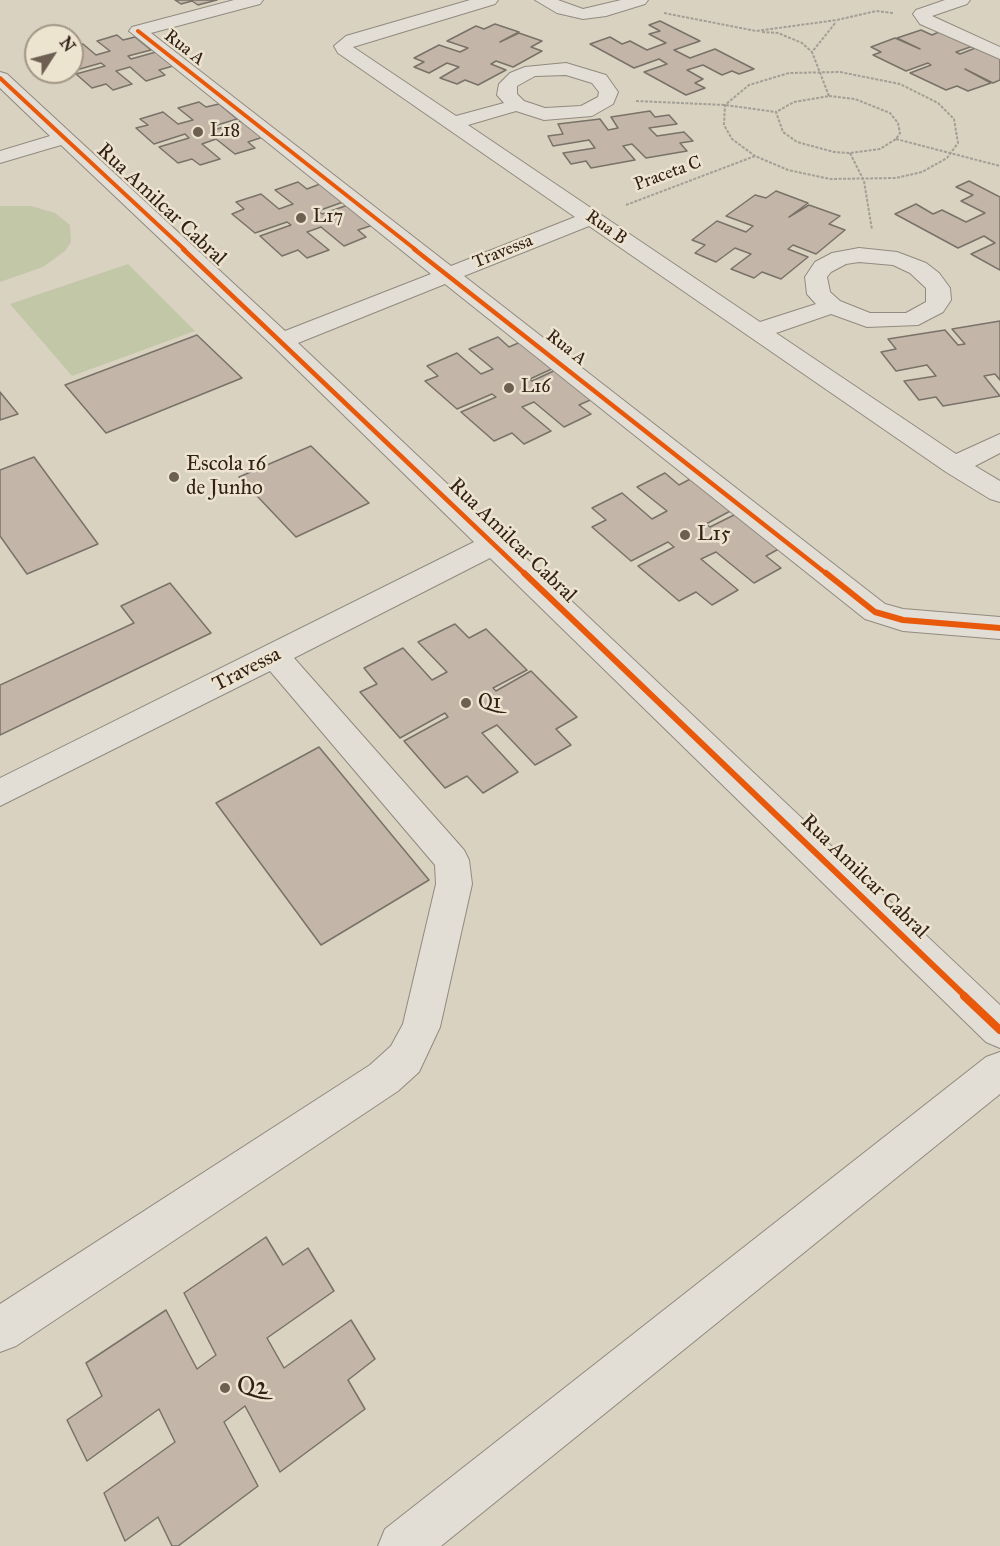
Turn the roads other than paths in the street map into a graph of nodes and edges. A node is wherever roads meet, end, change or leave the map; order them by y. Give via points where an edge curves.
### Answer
1 (254, 0) edge
2 (489, 0) edge
3 (544, 0) edge
4 (639, 0) edge
5 (961, 0) edge
6 (1000, 54) edge
7 (0, 78) edge
8 (517, 105) junction
9 (453, 123) junction
10 (64, 138) junction
11 (0, 157) edge
12 (591, 218) junction
13 (448, 274) junction
14 (832, 306) junction
15 (757, 331) junction
16 (282, 341) junction
17 (1000, 442) edge
18 (955, 466) junction
19 (1000, 493) edge
20 (492, 545) junction
21 (1000, 628) edge
22 (274, 656) junction
23 (0, 793) edge
24 (1000, 1030) edge
25 (1000, 1070) edge
26 (0, 1330) edge
27 (402, 1546) edge

1 - 13 street, Rua A via 138,31
2 - 9 street, Rua B via 352,40 343,46
3 - 4 street via 584,14
5 - 6 street via 922,14 926,20
7 - 10 street, Rua Amilcar Cabral
8 - 8 street via 544,114 585,112 606,100 609,92 599,79 582,72 532,71 508,84 507,95
8 - 9 street
9 - 12 street, Rua B
10 - 11 street
10 - 16 street, Rua Amilcar Cabral
12 - 13 street, Travessa
12 - 15 street, Rua B
13 - 16 street, Travessa
13 - 21 street, Rua A via 875,612 903,620
14 - 14 street via 858,318 910,320 934,308 939,300 938,288 918,268 897,259 876,255 840,258 823,267 816,277 819,294
14 - 15 street
15 - 18 street, Rua B
16 - 20 street, Rua Amilcar Cabral
17 - 18 street
18 - 19 street, Rua B
20 - 22 street, Travessa
20 - 24 street, Rua Amilcar Cabral
22 - 23 street, Travessa
22 - 26 street via 452,860 454,884 421,1027 405,1059 384,1078
25 - 27 street

